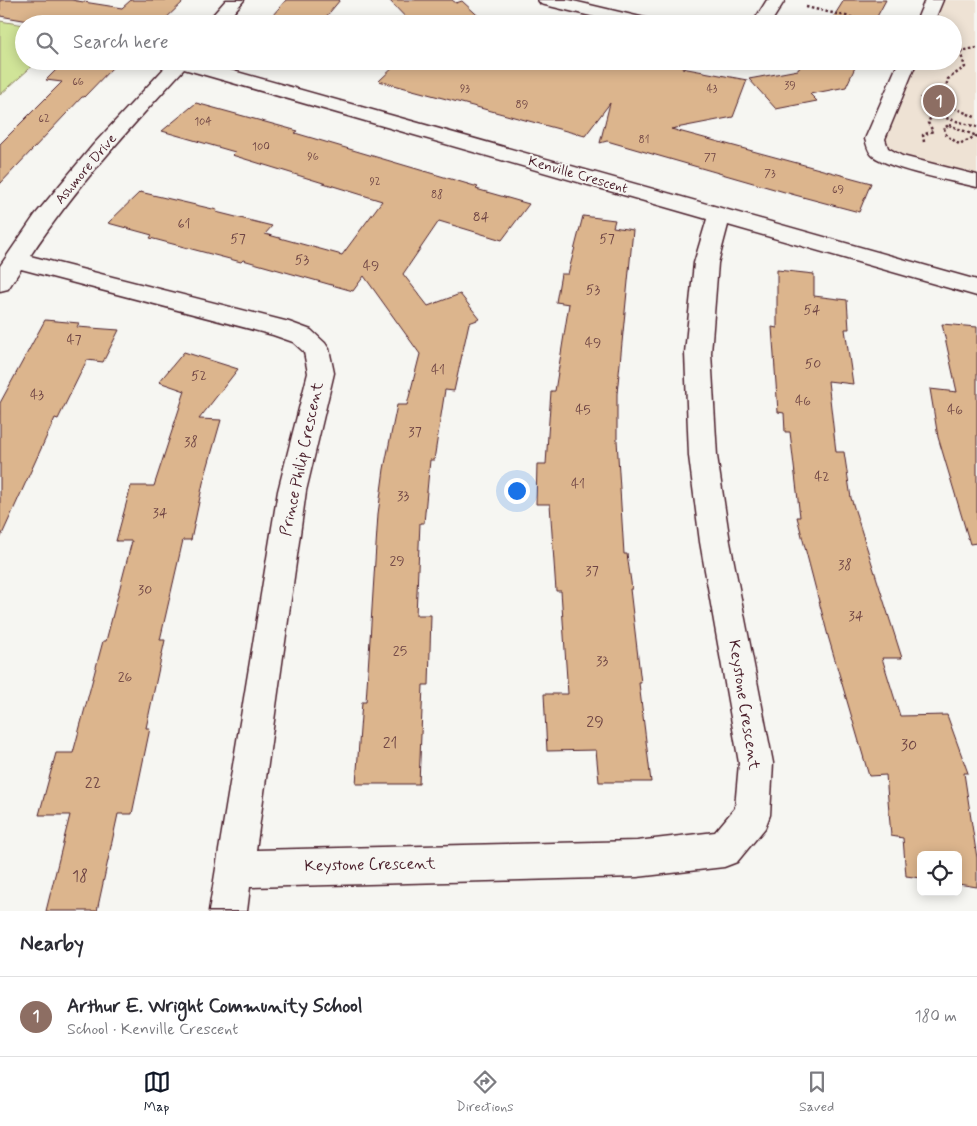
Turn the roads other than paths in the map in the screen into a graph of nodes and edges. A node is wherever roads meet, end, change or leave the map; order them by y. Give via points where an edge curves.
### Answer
1 (235, 0) edge
2 (547, 0) edge
3 (776, 0) edge
4 (934, 0) edge
5 (222, 15) edge
6 (610, 15) edge
7 (767, 15) edge
8 (928, 15) edge
9 (173, 70) edge
10 (208, 70) edge
11 (904, 70) edge
12 (977, 181) edge
13 (719, 215) junction
14 (16, 260) junction
15 (0, 283) edge
16 (977, 288) edge
17 (234, 869) junction
18 (228, 911) edge

1 - 5 street
2 - 6 street
3 - 7 street
4 - 8 street
9 - 14 street, Ashmore Drive via 100,150 43,220
10 - 13 street, Kenville Crescent
11 - 12 street via 875,138 880,152 895,160
13 - 16 street, Kenville Crescent
13 - 17 street, Keystone Crescent via 706,263 698,353 703,456 715,542 756,762 752,815 724,850 647,858
14 - 15 street, Ashmore Drive
14 - 17 street, Prince Philip Crescent via 280,328 302,336 316,350 321,373 292,491
17 - 18 street, Prince Philip Crescent

